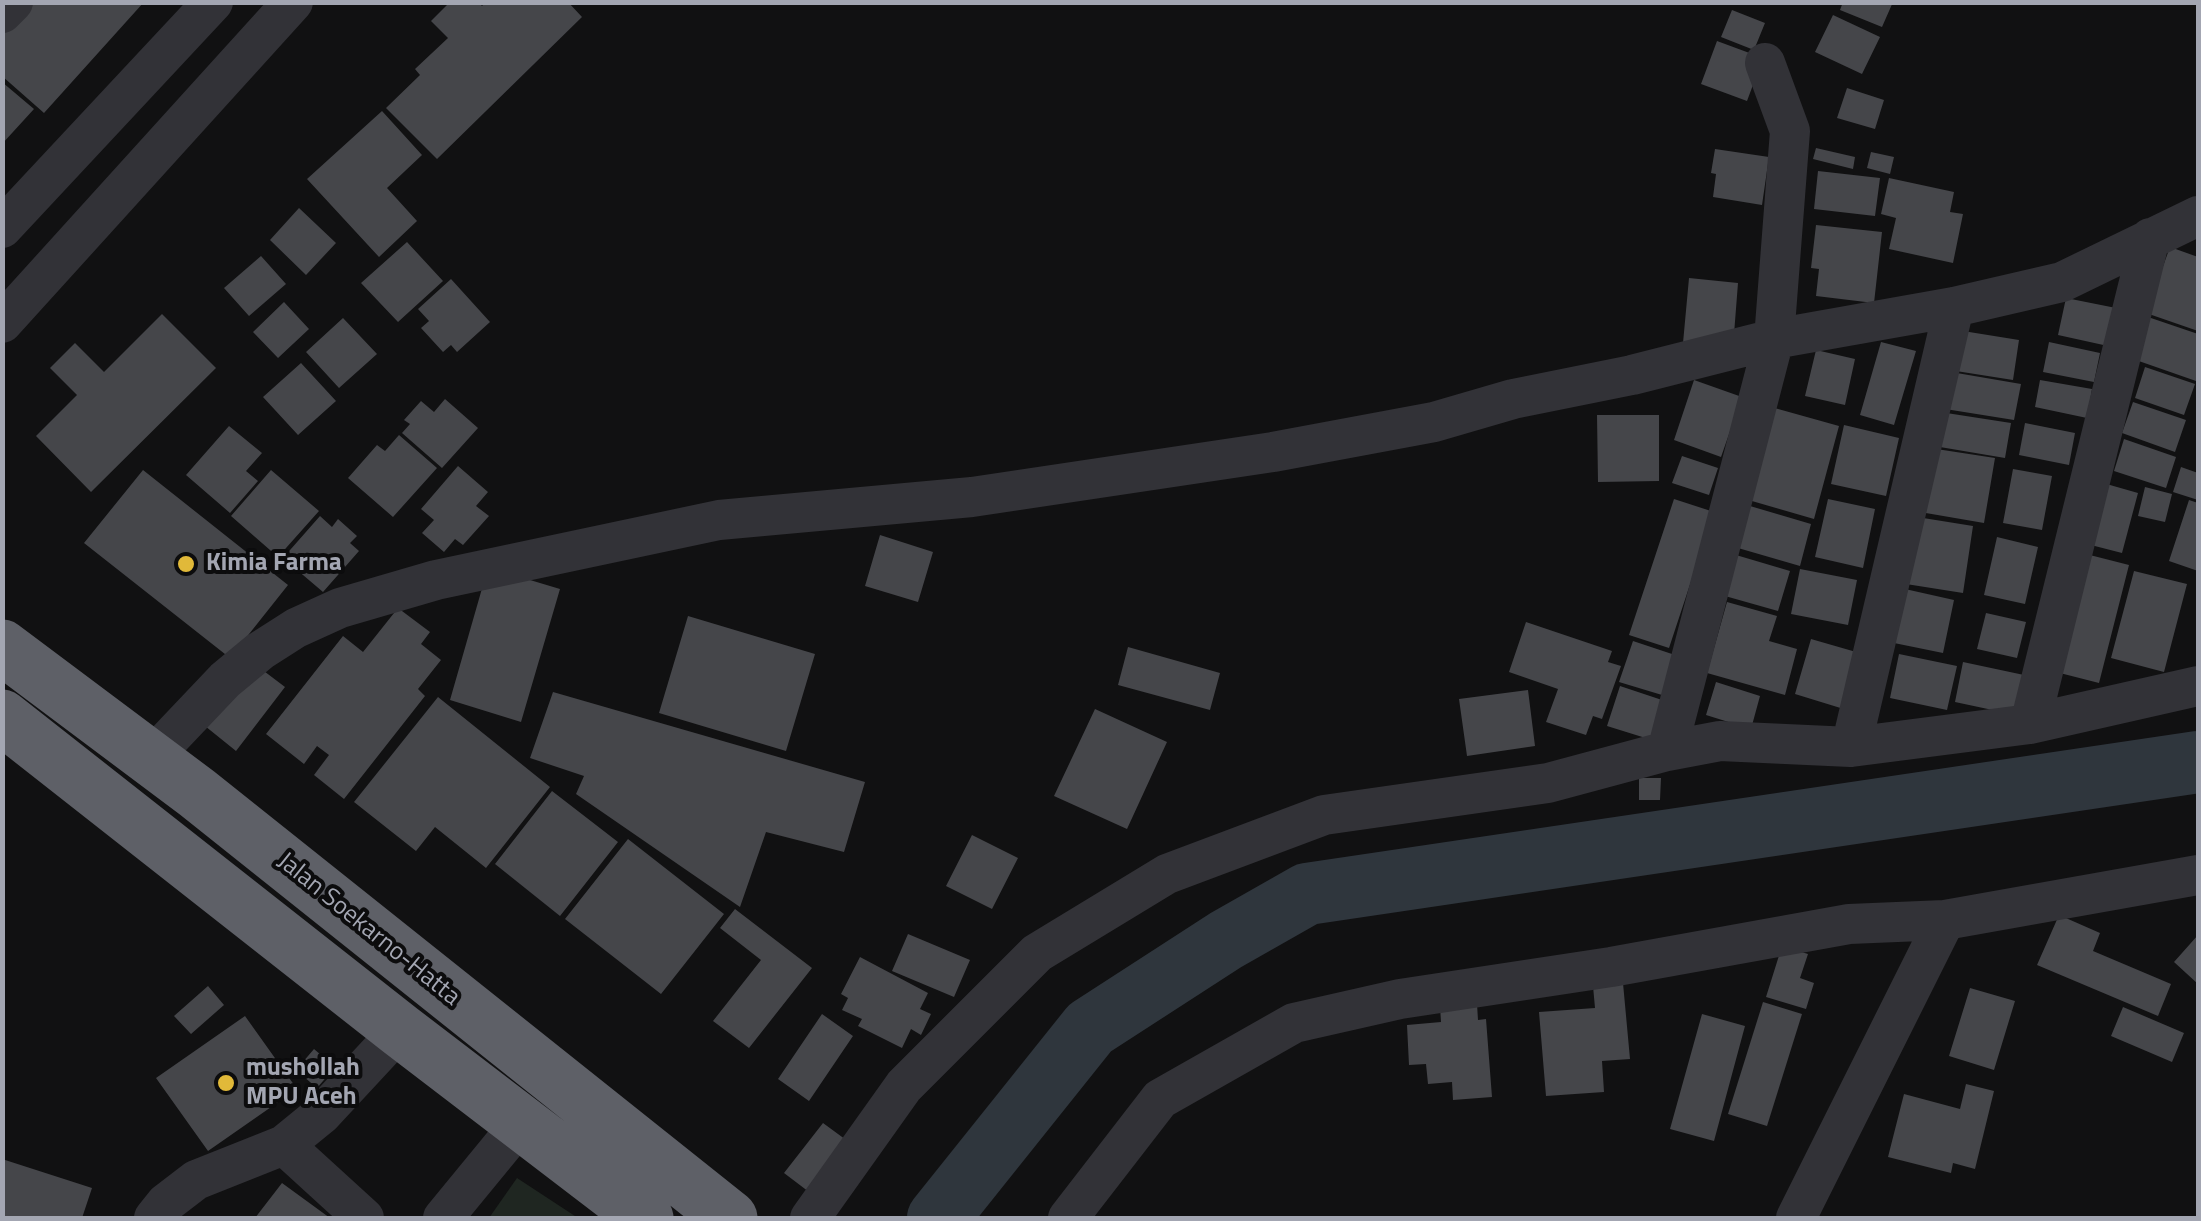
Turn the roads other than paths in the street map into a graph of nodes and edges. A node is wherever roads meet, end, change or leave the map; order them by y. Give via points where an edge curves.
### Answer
1 (13, 2) edge
2 (212, 2) edge
3 (293, 2) edge
4 (2, 13) edge
5 (1765, 63) dead end
6 (2198, 216) edge
7 (2, 228) edge
8 (2150, 238) junction
9 (1954, 307) junction
10 (2, 323) edge
11 (1774, 339) junction
12 (2, 647) edge
13 (2196, 678) edge
14 (2, 717) edge
15 (2030, 724) junction
16 (1851, 747) junction
17 (1667, 750) junction
18 (150, 760) junction
19 (196, 793) junction
20 (164, 842) junction
21 (2198, 876) edge
22 (1945, 920) junction
23 (400, 1030) junction
24 (521, 1123) junction
25 (284, 1144) junction
26 (154, 1218) edge
27 (364, 1218) edge
28 (443, 1218) edge
29 (646, 1218) edge
30 (730, 1218) edge
31 (810, 1218) edge
32 (1068, 1218) edge
33 (1796, 1218) edge

1 - 4 street
2 - 7 street
3 - 10 street
5 - 11 street via 1790,131
6 - 8 street
8 - 9 street via 2062,282
8 - 15 street
9 - 11 street
9 - 16 street
11 - 17 street
11 - 18 street via 1434,422 1272,452 972,497 719,520 436,580 296,628 225,680
12 - 18 highway, Jalan Soekarno-Hatta
13 - 15 street
14 - 20 highway
15 - 16 street
16 - 17 street via 1720,741
17 - 31 street via 1548,783 1324,816 1167,874 1037,953 904,1086
18 - 19 highway, Jalan Soekarno-Hatta
19 - 20 highway
19 - 30 highway, Jalan Soekarno-Hatta
20 - 23 highway
21 - 22 street
22 - 32 street via 1849,924 1400,999 1294,1023 1160,1099
22 - 33 street
23 - 24 highway
23 - 25 street via 322,1114
24 - 28 street
24 - 29 highway
25 - 26 street via 196,1180
25 - 27 street

